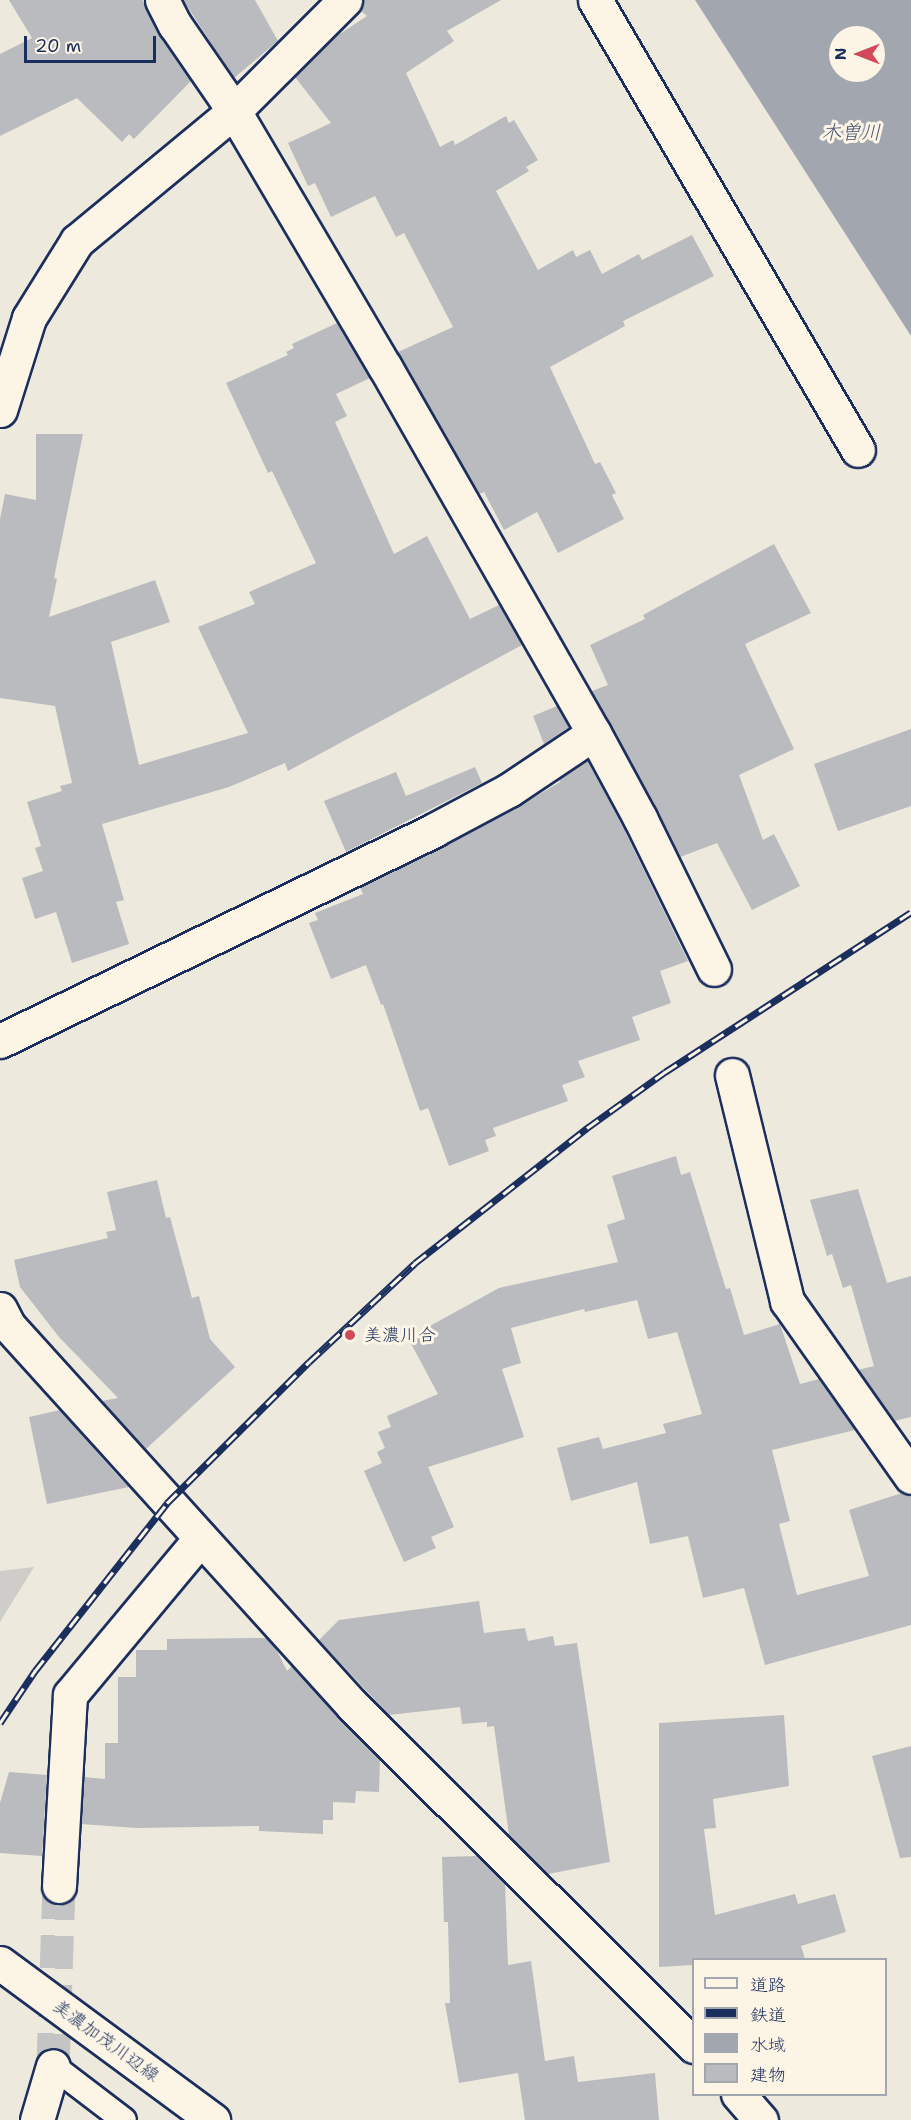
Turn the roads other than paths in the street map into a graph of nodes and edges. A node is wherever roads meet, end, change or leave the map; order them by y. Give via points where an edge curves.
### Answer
1 (162, 0) edge
2 (345, 0) edge
3 (595, 0) edge
4 (234, 111) junction
5 (0, 410) edge
6 (858, 450) dead end
7 (594, 733) junction
8 (714, 969) dead end
9 (0, 1041) edge
10 (732, 1075) dead end
11 (0, 1309) edge
12 (911, 1477) edge
13 (200, 1539) junction
14 (59, 1886) tunnel mouth
15 (0, 1963) edge
16 (692, 2045) edge
17 (53, 2066) joint
18 (740, 2096) edge
19 (37, 2120) edge
20 (124, 2120) edge
21 (213, 2120) edge
22 (761, 2120) edge

1 - 4 street
2 - 4 street
3 - 6 street
4 - 5 street via 77,241 29,318
4 - 7 street
7 - 8 street
7 - 9 street via 509,790 434,830
10 - 12 street via 787,1301
11 - 13 street via 8,1325
13 - 14 street via 70,1695
13 - 16 street via 352,1706
15 - 21 street, 美濃加茂川辺線
17 - 19 street
17 - 20 lane
18 - 22 street

